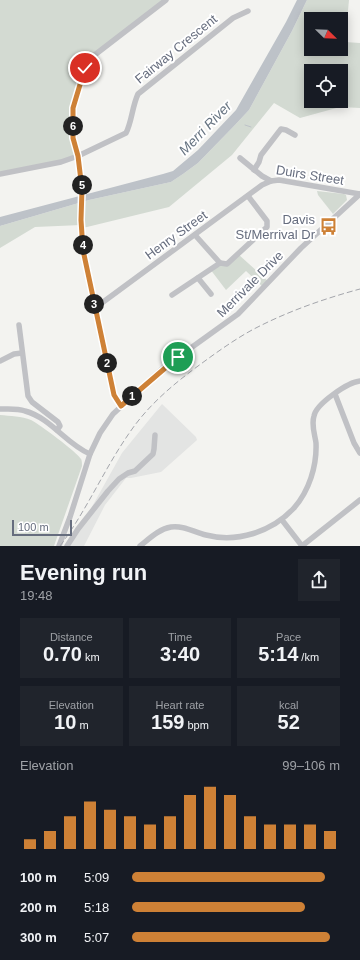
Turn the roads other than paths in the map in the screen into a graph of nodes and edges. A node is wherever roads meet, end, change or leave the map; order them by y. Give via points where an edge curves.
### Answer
1 (166, 0) edge
2 (248, 11) dead end
3 (295, 135) dead end
4 (78, 156) junction
5 (240, 158) dead end
6 (254, 170) junction
7 (0, 174) edge
8 (271, 181) junction
9 (360, 194) edge
10 (248, 196) junction
11 (195, 235) junction
12 (220, 263) junction
13 (198, 278) junction
14 (210, 294) dead end
15 (172, 295) dead end
16 (95, 308) junction
17 (19, 325) dead end
18 (22, 353) junction
19 (0, 361) edge
20 (360, 381) edge
21 (336, 394) junction
22 (121, 406) junction
23 (0, 409) edge
24 (57, 430) junction
25 (155, 435) dead end
26 (360, 453) edge
27 (90, 454) junction
28 (360, 500) edge
29 (282, 520) junction
30 (59, 546) edge
31 (67, 546) edge
32 (140, 546) edge
33 (302, 546) edge

1 - 4 street via 96,53 85,68 73,108 73,138
2 - 4 street, Fairway Crescent via 233,18 138,94 126,133
3 - 6 street via 281,129 261,155
4 - 7 street, Fairway Crescent via 61,162
4 - 16 street via 82,189 83,250
5 - 6 street, Duirs Street
6 - 8 street, Duirs Street
8 - 9 street, Duirs Street via 279,180
8 - 10 street, Henry Street
9 - 22 street, Merrivale Drive via 301,248 238,314 164,368
10 - 11 street, Henry Street
10 - 12 street via 267,222 267,227 227,264
11 - 12 street
11 - 16 street, Henry Street
12 - 13 street
13 - 14 street
13 - 15 street
16 - 22 street via 114,395
17 - 18 street
18 - 19 street
18 - 24 street via 28,398 58,422 60,426
20 - 21 street via 352,383
21 - 26 street via 354,444
21 - 29 street via 315,411 313,428 316,452 312,476 302,496
22 - 27 street, Merrivale Drive via 103,427
23 - 24 street via 31,413
24 - 27 street
25 - 31 street via 153,454 135,471 119,479
27 - 30 street, Merrivale Drive
28 - 33 street
29 - 32 street via 258,532 230,538 207,536 180,527 171,527
29 - 33 street

